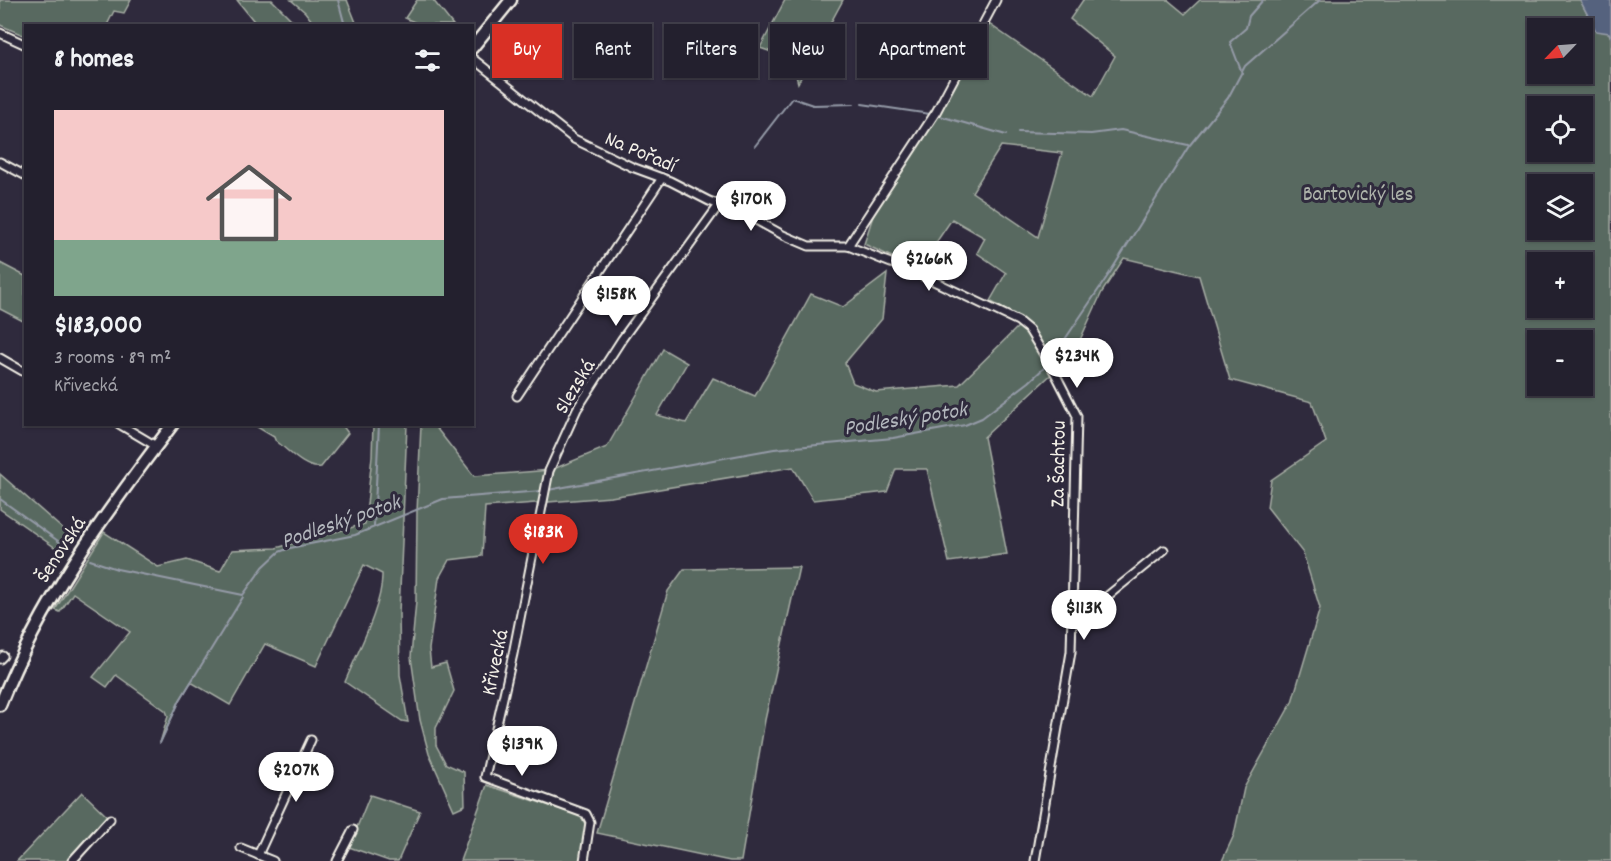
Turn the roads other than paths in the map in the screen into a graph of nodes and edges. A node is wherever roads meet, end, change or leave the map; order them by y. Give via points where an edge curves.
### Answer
1 (511, 0) edge
2 (996, 0) edge
3 (0, 33) edge
4 (24, 44) edge
5 (474, 46) edge
6 (474, 60) edge
7 (0, 162) edge
8 (24, 175) edge
9 (662, 177) junction
10 (719, 205) junction
11 (848, 246) junction
12 (1018, 321) joint
13 (0, 358) edge
14 (24, 372) edge
15 (517, 396) dead end
16 (121, 426) edge
17 (171, 426) edge
18 (156, 446) junction
19 (549, 471) joint
20 (1164, 550) dead end
21 (1073, 624) junction
22 (0, 705) edge
23 (311, 740) dead end
24 (110, 819) dead end
25 (353, 830) dead end
26 (240, 848) dead end
27 (258, 855) junction
28 (72, 861) edge
29 (273, 861) edge
30 (337, 861) edge
31 (584, 861) edge
32 (1035, 861) edge

1 - 5 main road
2 - 11 street via 936,112
3 - 4 street
6 - 9 street, Na Pořadí via 574,139
7 - 8 street
9 - 10 street, Na Pořadí
9 - 15 street, Slezská
10 - 11 street, Na Pořadí via 809,246
10 - 19 street, Slezská via 622,339 577,409
11 - 12 street, Na Pořadí
12 - 21 street, Za Šachtou via 1029,330 1077,416
13 - 14 street
16 - 18 street
17 - 18 main road, Šenovská
18 - 22 main road, Šenovská via 58,586
19 - 31 street, Křivecká via 485,777 586,814 590,822
20 - 21 street
21 - 32 street, Za Šachtou
23 - 27 street
24 - 28 street
25 - 30 street
26 - 27 street
27 - 29 street

